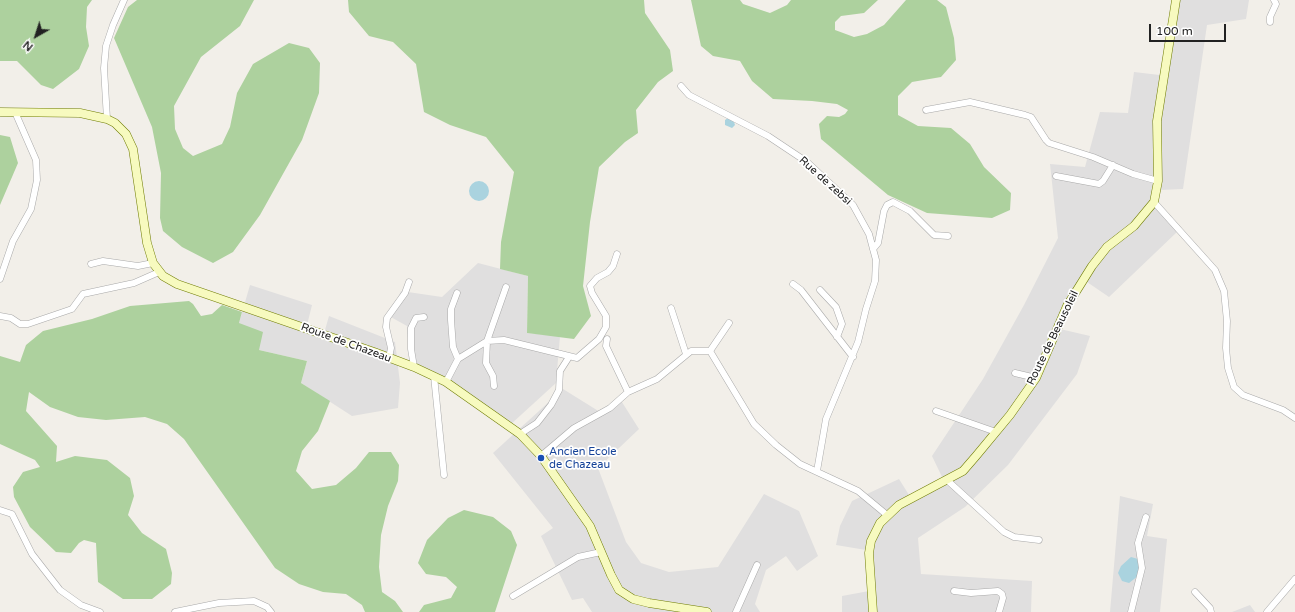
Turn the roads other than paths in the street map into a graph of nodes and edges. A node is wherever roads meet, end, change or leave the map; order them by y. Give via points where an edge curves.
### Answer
1 (124, 0) edge
2 (1176, 0) edge
3 (1274, 0) edge
4 (1270, 22) dead end
5 (681, 86) dead end
6 (926, 110) dead end
7 (0, 112) edge
8 (15, 112) junction
9 (107, 119) junction
10 (1113, 165) junction
11 (1056, 176) dead end
12 (1158, 181) junction
13 (1154, 202) junction
14 (948, 236) dead end
15 (873, 249) junction
16 (617, 254) dead end
17 (153, 263) junction
18 (91, 264) dead end
19 (159, 272) junction
20 (0, 279) edge
21 (409, 282) dead end
22 (793, 284) dead end
23 (506, 287) dead end
24 (820, 290) dead end
25 (457, 293) dead end
26 (671, 308) dead end
27 (0, 316) edge
28 (424, 317) dead end
29 (729, 323) dead end
30 (837, 337) junction
31 (607, 339) dead end
32 (487, 341) junction
33 (710, 351) junction
34 (686, 354) junction
35 (569, 357) junction
36 (853, 357) junction
37 (389, 358) junction
38 (458, 359) junction
39 (414, 367) junction
40 (1015, 373) dead end
41 (434, 376) junction
42 (1036, 378) junction
43 (446, 382) junction
44 (494, 386) dead end
45 (628, 392) junction
46 (936, 411) dead end
47 (1295, 418) edge
48 (996, 432) junction
49 (520, 434) junction
50 (541, 456) junction
51 (817, 471) junction
52 (444, 475) dead end
53 (947, 480) junction
54 (0, 510) edge
55 (887, 515) junction
56 (1146, 517) dead end
57 (1039, 540) dead end
58 (601, 552) junction
59 (757, 565) dead end
60 (1295, 579) edge
61 (954, 591) dead end
62 (1195, 592) dead end
63 (513, 596) dead end
64 (100, 612) edge
65 (175, 612) edge
66 (271, 612) edge
67 (708, 612) edge
68 (736, 612) edge
69 (873, 612) edge
70 (999, 612) edge
71 (1131, 612) edge
72 (1212, 612) edge
73 (1267, 612) edge

1 - 9 street via 106,46 104,68
2 - 12 main road, Route de Beausoleil via 1157,121
3 - 4 street via 1276,4
5 - 15 street, Rue de zebsi via 689,94 768,136 807,162 853,205 869,234
6 - 10 street via 970,102 1025,114 1031,117 1049,142
7 - 8 main road, Route de Chazeau
8 - 9 main road, Route de Chazeau via 74,113
8 - 20 street via 36,160 37,180 31,209 13,241
9 - 17 main road, Route de Chazeau via 126,134 133,149 143,222
10 - 11 street via 1099,184
10 - 12 street
12 - 13 main road, Route de Beausoleil
13 - 42 main road, Route de Beausoleil via 1134,226 1107,247 1083,279 1067,306
13 - 47 street via 1215,270 1224,291 1227,321 1226,355 1234,386 1243,395 1283,410
14 - 15 street via 934,235 910,211 893,202 884,211 878,243
15 - 36 street, Rue de zebsi via 876,260 875,281
16 - 35 street via 608,272 597,278 590,286 606,316 606,327 599,339 587,350 577,358
17 - 18 street via 138,266 103,261
17 - 19 main road, Route de Chazeau
19 - 27 street via 134,284 83,294 72,309 28,324 20,324 6,316
19 - 37 main road, Route de Chazeau via 178,284
21 - 37 street via 405,293 387,318 386,327 391,348
22 - 30 street via 801,290
23 - 32 street
24 - 30 street via 836,307 842,324
25 - 38 street via 451,309 451,320 453,347
26 - 34 street
28 - 39 street via 416,318 411,328
29 - 33 street
30 - 36 street
31 - 45 street via 606,346
32 - 35 street via 504,340
32 - 38 street
32 - 44 street via 486,363 493,376
33 - 34 street via 691,350
33 - 51 street via 754,424 800,464
34 - 45 street via 657,379
35 - 49 street via 560,371 560,390 551,406 536,423
36 - 51 street, Rue de zebsi via 826,419
37 - 39 main road, Route de Chazeau
38 - 43 street
39 - 41 main road, Route de Chazeau
40 - 42 street
41 - 43 main road, Route de Chazeau
41 - 52 street
42 - 48 main road, Route de Beausoleil
43 - 49 main road, Route de Chazeau
45 - 50 street via 610,408 574,428
46 - 48 street
48 - 53 main road, Route de Beausoleil via 968,465
49 - 50 main road, Route de Chazeau
50 - 58 main road, Route de Chazeau via 590,526
51 - 55 street via 858,491
53 - 55 main road, Route de Beausoleil via 899,505
53 - 57 street via 1004,532 1014,537
54 - 64 street via 12,514 32,554 60,590 81,605
55 - 69 main road, Route de Beausoleil via 880,523 869,553
56 - 71 street via 1138,543 1142,568
58 - 63 street via 578,557
58 - 67 main road, Route de Chazeau via 616,585 628,596 661,606
59 - 68 street
60 - 73 street
61 - 70 street via 971,594 998,591 1003,598
62 - 72 street
65 - 66 street via 219,603 254,601 267,607

